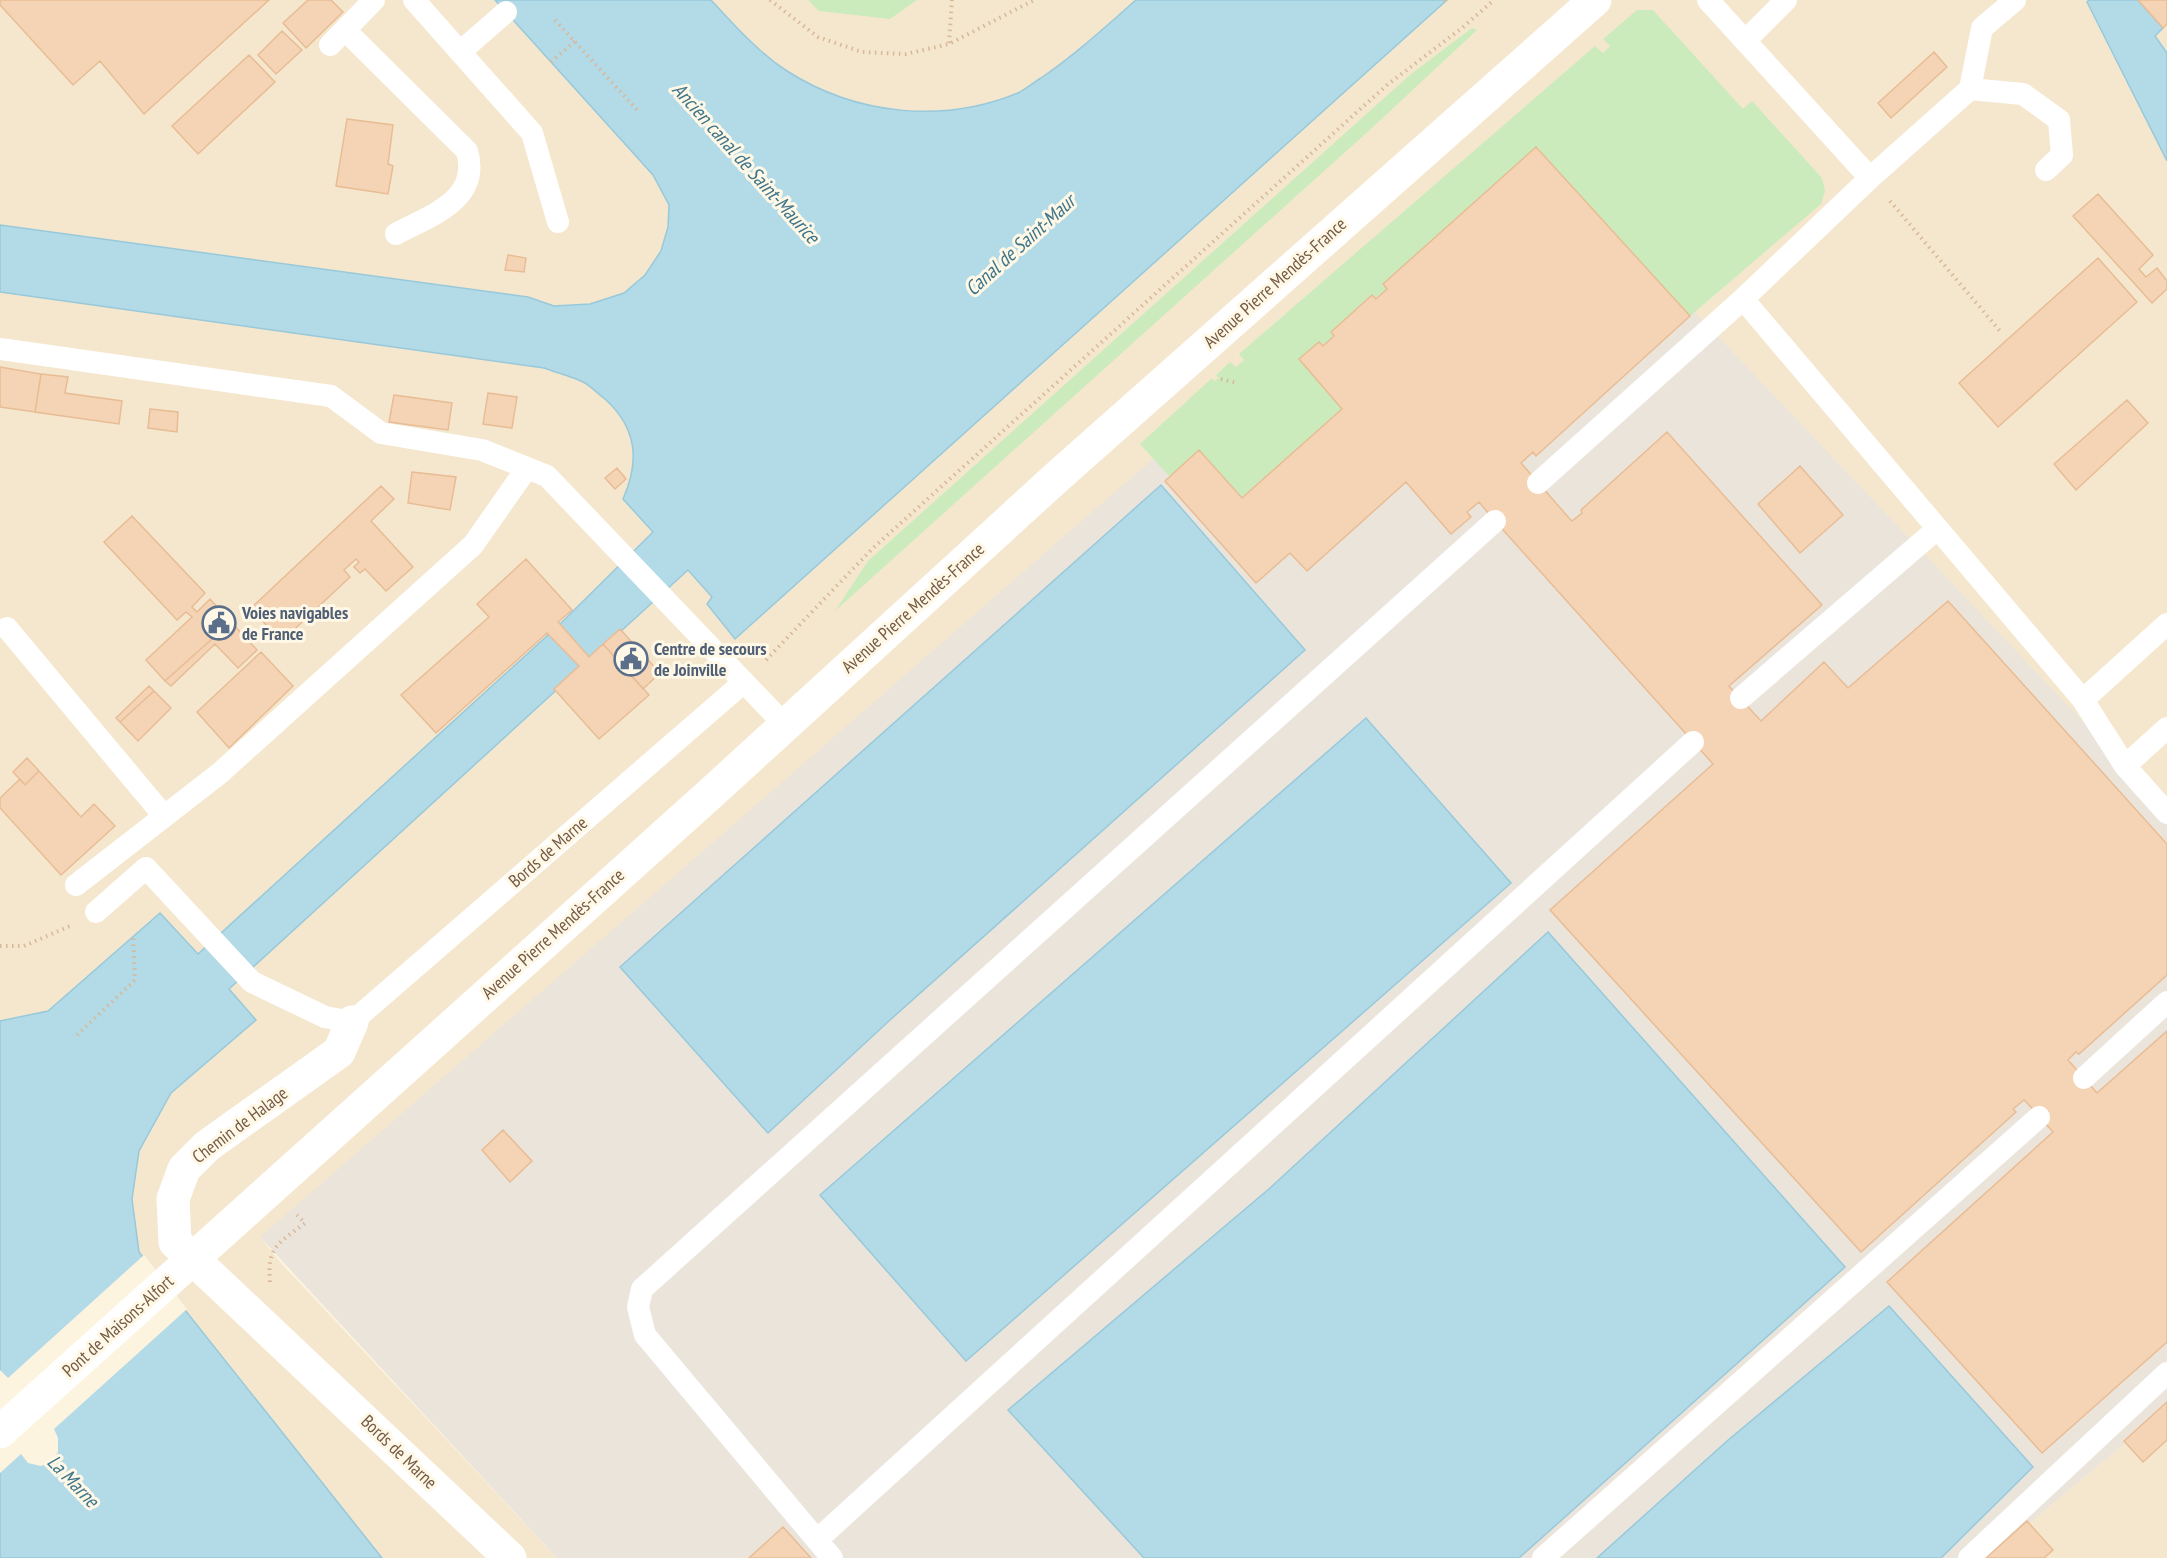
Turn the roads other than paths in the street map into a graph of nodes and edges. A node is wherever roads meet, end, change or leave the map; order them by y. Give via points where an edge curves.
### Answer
1 (374, 0) edge
2 (414, 0) edge
3 (1595, 0) edge
4 (1708, 0) edge
5 (1786, 0) edge
6 (2015, 0) edge
7 (506, 12) dead end
8 (1745, 41) junction
9 (460, 52) junction
10 (1970, 89) junction
11 (2046, 170) dead end
12 (1870, 178) junction
13 (558, 222) dead end
14 (396, 234) dead end
15 (1743, 299) junction
16 (0, 349) edge
17 (528, 468) junction
18 (1538, 483) dead end
19 (1495, 521) dead end
20 (1937, 529) junction
21 (2167, 624) edge
22 (7, 628) dead end
23 (744, 682) junction
24 (1741, 699) dead end
25 (2083, 700) junction
26 (784, 724) junction
27 (2167, 728) edge
28 (1693, 742) dead end
29 (2125, 766) junction
30 (2167, 813) edge
31 (164, 816) junction
32 (75, 885) dead end
33 (96, 912) road end
34 (2167, 1002) edge
35 (352, 1022) junction
36 (2084, 1078) dead end
37 (2039, 1117) dead end
38 (236, 1220) joint
39 (288, 1347) joint
40 (2167, 1373) edge
41 (0, 1432) edge
42 (817, 1540) junction
43 (510, 1558) edge
44 (832, 1558) edge
45 (1543, 1558) edge
46 (1970, 1558) edge

1 - 14 lane via 337,37 466,151 471,168 465,189 448,206
2 - 9 lane
3 - 26 main road, Avenue Pierre Mendès-France
4 - 8 lane
5 - 8 lane
6 - 10 lane via 1982,28
7 - 9 lane
8 - 12 lane
9 - 13 lane via 532,133
10 - 11 lane via 2023,94 2059,120 2062,155
10 - 12 lane
12 - 15 lane
15 - 18 lane
15 - 20 lane via 1817,374
16 - 17 lane via 331,396 381,433 482,450
17 - 23 lane via 547,476
17 - 31 lane via 473,545 220,773
19 - 42 lane via 642,1289 638,1307 645,1335
20 - 24 lane
20 - 25 lane
21 - 25 lane
22 - 31 lane
23 - 26 lane
23 - 35 lane, Bords de Marne
25 - 29 lane
26 - 38 main road, Avenue Pierre Mendès-France
27 - 29 lane
28 - 42 lane
29 - 30 lane
31 - 32 lane
33 - 35 lane via 146,868 252,982 325,1017
34 - 36 lane
35 - 39 main road, Chemin de Halage via 339,1052 207,1146 184,1169 173,1199 175,1242
37 - 45 lane
38 - 41 main road, Pont de Maisons-Alfort
39 - 43 main road, Bords de Marne
40 - 46 lane
42 - 44 lane

